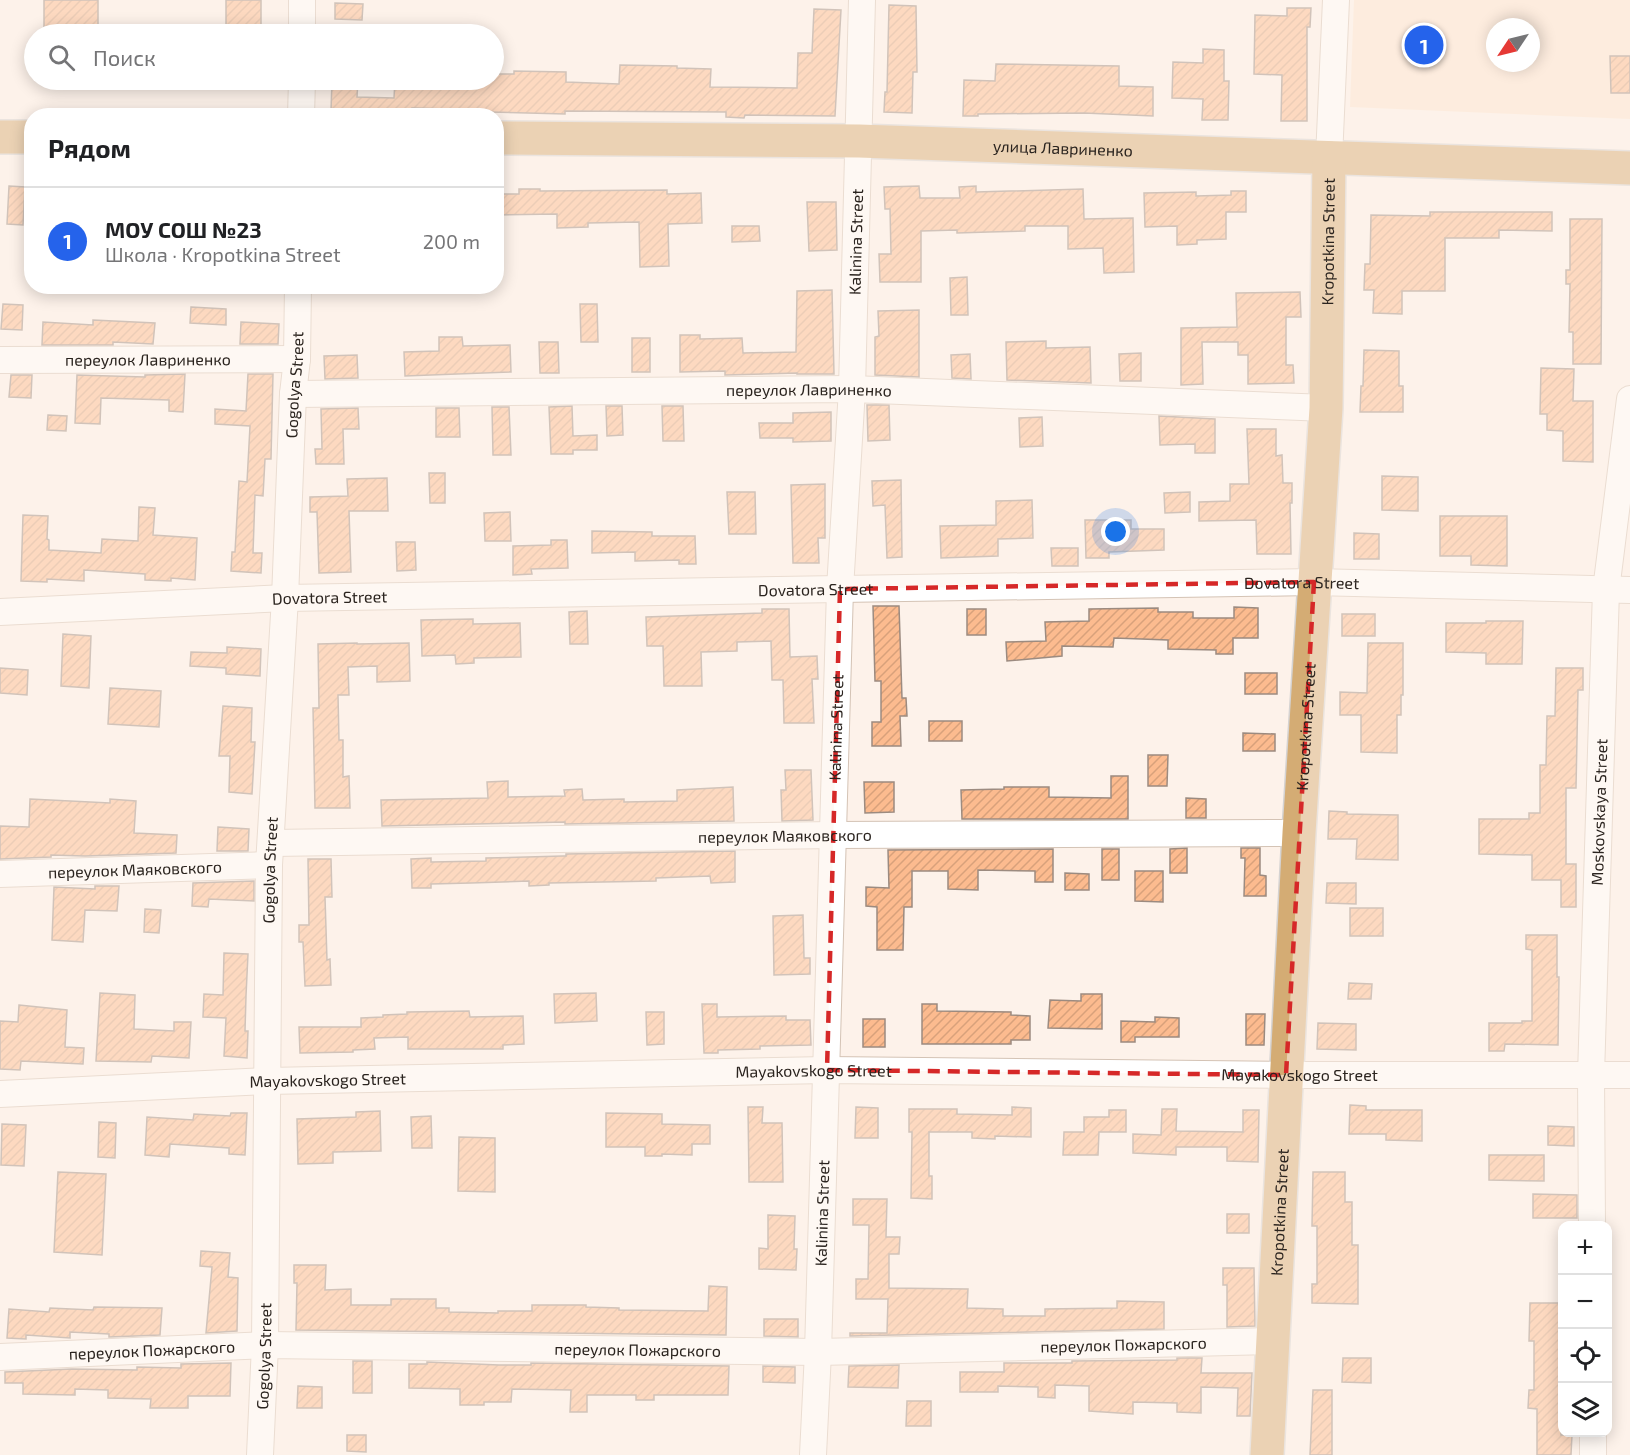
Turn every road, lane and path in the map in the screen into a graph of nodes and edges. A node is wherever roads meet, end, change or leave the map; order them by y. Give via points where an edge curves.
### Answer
1 (302, 0) edge
2 (862, 0) edge
3 (1336, 0) edge
4 (302, 24) edge
5 (302, 90) edge
6 (301, 108) edge
7 (0, 137) edge
8 (24, 137) edge
9 (504, 138) edge
10 (859, 141) junction
11 (1329, 158) junction
12 (1630, 168) edge
13 (298, 294) edge
14 (297, 359) junction
15 (0, 360) edge
16 (852, 389) junction
17 (292, 394) junction
18 (1630, 399) edge
19 (1326, 408) junction
20 (1314, 582) junction
21 (840, 589) junction
22 (1618, 590) edge
23 (285, 598) junction
24 (0, 612) edge
25 (1299, 833) junction
26 (834, 835) junction
27 (270, 854) junction
28 (0, 874) edge
29 (827, 1070) junction
30 (1286, 1075) junction
31 (1592, 1075) junction
32 (1630, 1075) edge
33 (267, 1081) junction
34 (0, 1094) edge
35 (1592, 1221) edge
36 (1273, 1341) junction
37 (265, 1346) junction
38 (818, 1353) junction
39 (0, 1357) edge
40 (1593, 1437) edge
41 (260, 1455) edge
42 (813, 1455) edge
43 (1268, 1455) edge
44 (1593, 1455) edge

1 - 4 street
2 - 10 street, Kalinina Street
3 - 11 street, Kropotkina Street
5 - 6 street
7 - 8 main road
9 - 10 main road, улица Лавриненко
10 - 11 main road, улица Лавриненко
10 - 16 street, Kalinina Street
11 - 12 main road, улица Лавриненко
11 - 19 main road, Kropotkina Street
13 - 14 street, Gogolya Street
14 - 15 street, переулок Лавриненко
14 - 17 street, Gogolya Street
16 - 17 street, переулок Лавриненко
16 - 19 street, переулок Лавриненко
16 - 21 street, Kalinina Street
17 - 23 street, Gogolya Street
18 - 22 street, Moskovskaya Street
19 - 20 main road, Kropotkina Street
20 - 21 street, Dovatora Street
20 - 22 street, Dovatora Street
20 - 25 main road, Kropotkina Street
21 - 23 street, Dovatora Street
21 - 26 street, Kalinina Street
22 - 31 street, Moskovskaya Street
23 - 24 street, Dovatora Street
23 - 27 street, Gogolya Street
25 - 26 street, переулок Маяковского
25 - 30 main road, Kropotkina Street
26 - 27 street, переулок Маяковского
26 - 29 street, Kalinina Street
27 - 28 street, переулок Маяковского
27 - 33 street, Gogolya Street
29 - 30 street, Mayakovskogo Street
29 - 33 street, Mayakovskogo Street
29 - 38 street, Kalinina Street
30 - 31 street, Mayakovskogo Street
30 - 36 main road, Kropotkina Street
31 - 32 street, Mayakovskogo Street
31 - 35 street, Moskovskaya Street
33 - 34 street, Mayakovskogo Street
33 - 37 street, Gogolya Street
36 - 38 street, переулок Пожарского
36 - 43 main road, Kropotkina Street
37 - 38 street, переулок Пожарского
37 - 39 street, переулок Пожарского
37 - 41 street, Gogolya Street
38 - 42 street, Kalinina Street
40 - 44 street

